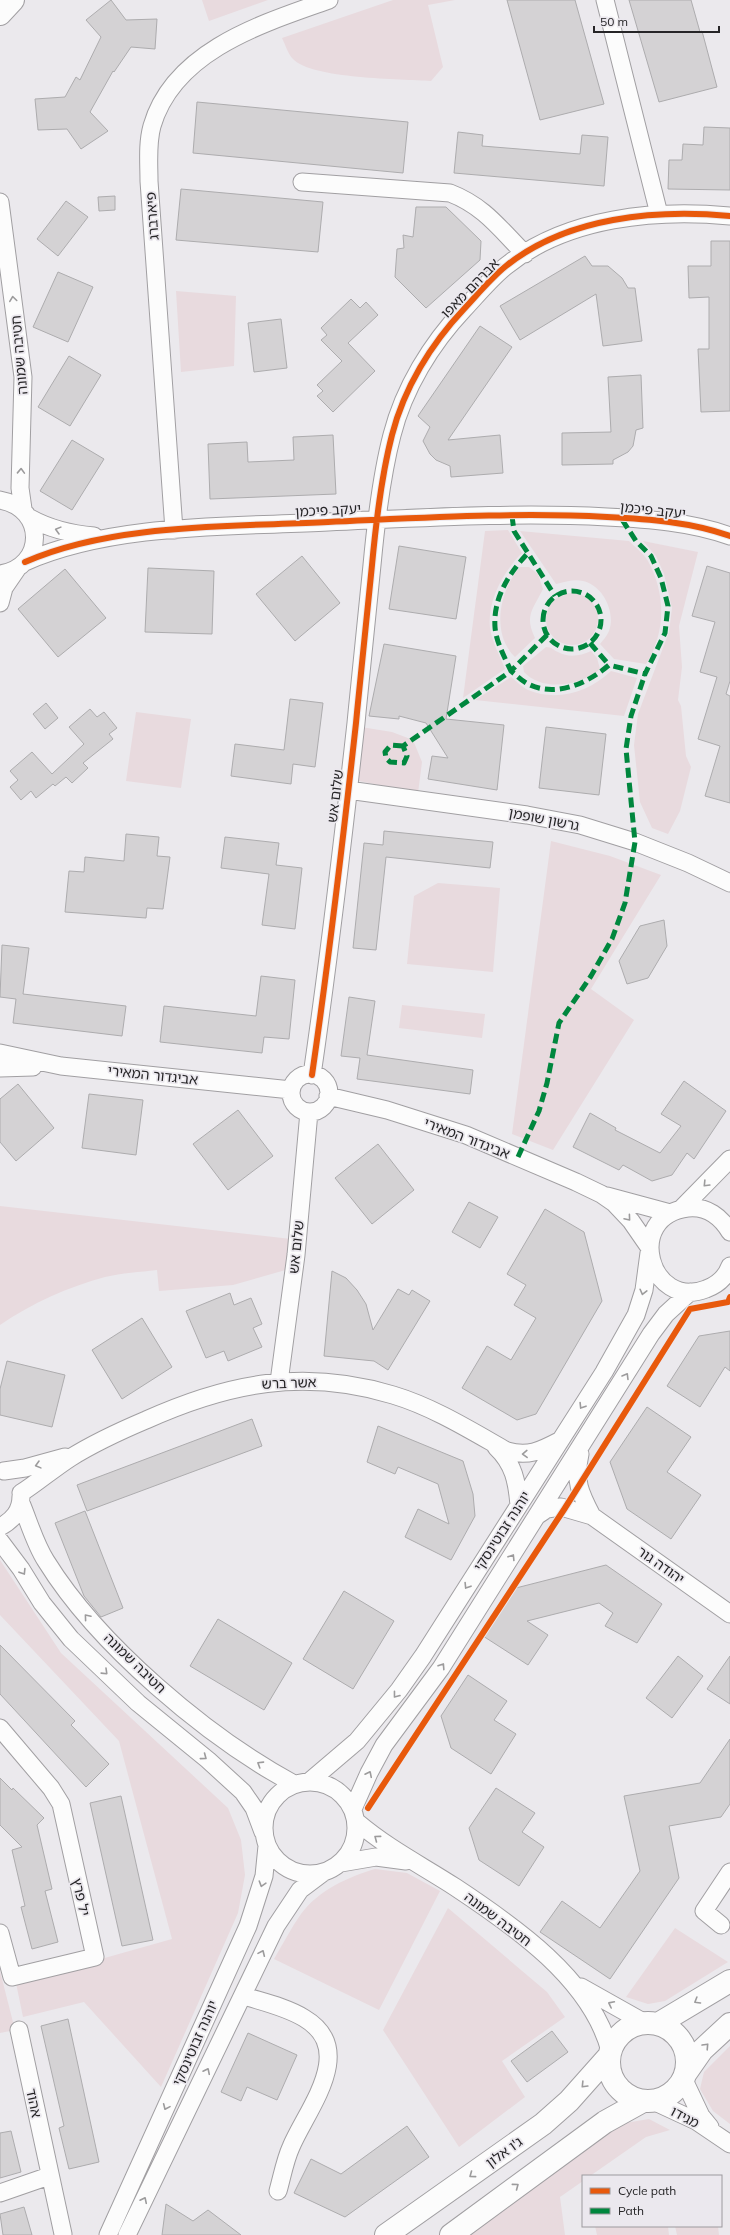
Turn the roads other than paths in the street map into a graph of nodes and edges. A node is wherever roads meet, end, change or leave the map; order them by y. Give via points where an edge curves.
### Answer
1 (13, 0) edge
2 (329, 0) edge
3 (605, 0) edge
4 (0, 14) edge
5 (302, 182) dead end
6 (0, 202) edge
7 (659, 214) junction
8 (730, 216) edge
9 (525, 254) junction
10 (0, 500) edge
11 (26, 514) junction
12 (377, 520) junction
13 (174, 530) junction
14 (730, 536) edge
15 (110, 538) junction
16 (21, 565) junction
17 (0, 574) edge
18 (0, 603) edge
19 (348, 790) junction
20 (730, 883) edge
21 (0, 1053) edge
22 (61, 1066) junction
23 (0, 1068) edge
24 (312, 1075) junction
25 (291, 1090) junction
26 (328, 1096) junction
27 (308, 1112) junction
28 (730, 1159) edge
29 (601, 1194) junction
30 (676, 1211) junction
31 (730, 1232) edge
32 (649, 1250) junction
33 (730, 1266) edge
34 (713, 1286) junction
35 (730, 1289) edge
36 (690, 1292) junction
37 (279, 1382) junction
38 (490, 1441) junction
39 (560, 1441) junction
40 (582, 1446) junction
41 (88, 1448) junction
42 (2, 1470) edge
43 (21, 1498) junction
44 (519, 1505) junction
45 (538, 1515) junction
46 (592, 1516) junction
47 (0, 1527) edge
48 (0, 1541) edge
49 (730, 1614) edge
50 (0, 1728) edge
51 (302, 1782) junction
52 (355, 1816) junction
53 (265, 1839) junction
54 (341, 1862) junction
55 (422, 1867) junction
56 (324, 1872) junction
57 (730, 1872) edge
58 (721, 1925) dead end
59 (0, 1933) edge
60 (569, 1979) junction
61 (730, 1981) edge
62 (244, 1996) junction
63 (652, 2023) junction
64 (730, 2024) edge
65 (19, 2030) dead end
66 (610, 2053) junction
67 (685, 2076) junction
68 (648, 2101) junction
69 (723, 2140) edge
70 (49, 2176) junction
71 (278, 2191) dead end
72 (0, 2193) edge
73 (63, 2234) dead end
74 (108, 2235) edge
75 (127, 2235) edge
76 (386, 2235) edge
77 (451, 2235) edge

1 - 4 main road
2 - 13 street, פיארברג via 268,22 209,53 175,84 152,126 149,145 150,188
3 - 7 street
5 - 9 street via 450,193 468,200 484,211
11 -> 6 street, חטיבה שמונה via 20,488 23,377
7 - 8 street, אברהם מאפו
7 - 9 street, אברהם מאפו via 615,218 551,239
9 - 12 street, אברהם מאפו via 507,265 456,317 433,346 413,380 391,436
10 - 11 street, יעקב פיכמן via 16,504
15 -> 11 street, יעקב פיכמן via 73,534 46,527
11 - 16 street, חטיבה שמונה via 33,527 34,546
12 - 13 street, יעקב פיכמן
12 - 14 street, יעקב פיכמן via 556,514 673,522 714,530
12 - 19 street, שלום אש
13 - 15 street, יעקב פיכמן
15 - 16 street, יעקב פיכמן via 53,550
16 - 17 street, יעקב פיכמן
16 - 18 street via 4,588
19 - 20 street, גרשון שופמן via 580,825 635,842
19 - 24 street, שלום אש via 327,973
21 - 22 street, אביגדור המאירי
22 - 23 street, אביגדור המאירי
22 - 25 street, אביגדור המאירי
24 - 25 street via 299,1078
24 - 26 street via 325,1082
25 - 27 street via 295,1105
26 - 27 street via 327,1101 319,1109
26 - 29 street, אביגדור המאירי via 387,1110 466,1135
27 - 37 street, שלום אש via 296,1255
28 -> 30 street
29 - 30 street, אביגדור המאירי
29 -> 32 street, אביגדור המאירי via 624,1213
30 - 31 street, אביגדור המאירי via 693,1207 705,1210 716,1215
30 - 32 street, יוהנה זבוטינסקי via 656,1228
32 - 36 street, אביגדור המאירי via 652,1265 658,1276 678,1290
32 -> 39 street, יוהנה זבוטינסקי via 644,1290 636,1314 604,1372
33 - 34 street via 722,1279
34 - 35 street
34 - 36 street
40 -> 36 street, יוהנה זבוטינסקי via 651,1334 666,1314
37 - 38 street, אשר ברש via 336,1383 392,1395 438,1413
37 - 41 street, אשר ברש via 238,1387 203,1396
39 -> 38 street, אשר ברש via 539,1452 524,1454 507,1451
38 - 44 street, אשר ברש via 504,1454 513,1469
39 - 44 street, יוהנה זבוטינסקי
40 - 45 street, יוהנה זבוטינסקי
40 - 46 street, יהודה גור via 577,1468 578,1487
41 -> 42 street, אשר ברש via 44,1463
41 - 43 street, אשר ברש
42 - 43 street, חטיבה שמונה via 15,1480
43 - 47 street via 14,1518
51 -> 43 street, חטיבה שמונה via 251,1758 193,1716 91,1621 45,1560
44 -> 51 street, יוהנה זבוטינסקי via 399,1690 357,1740
45 - 46 street, יהודה גור via 547,1509 561,1507
52 -> 45 street, יוהנה זבוטינסקי via 369,1773 384,1746 441,1668
46 - 49 street, יהודה גור
48 -> 53 street, חטיבה שמונה via 21,1568 42,1603 72,1639 138,1704 208,1760 243,1792 254,1808
50 - 59 street, יל פרץ via 51,1788 60,1804 95,1957 12,1977
51 - 52 street via 323,1783 336,1788 346,1798
51 - 53 street via 281,1791 270,1803 265,1817
52 - 54 street via 356,1837 351,1851
55 -> 52 street, חטיבה שמונה via 396,1853
53 - 56 street via 274,1858 284,1867 311,1874
53 -> 74 street, יוהנה זבוטינסקי via 264,1876 248,1926
54 - 55 street, חטיבה שמונה via 376,1856 400,1859
54 - 56 street
55 - 60 street, חטיבה שמונה via 509,1926
62 -> 56 street, יוהנה זבוטינסקי via 266,1944 282,1915 300,1890
57 - 58 street via 704,1911
63 -> 60 street, חטיבה שמונה
60 - 66 street, חטיבה שמונה via 597,2016 606,2034
61 -> 63 main road
62 - 71 street via 304,2018 318,2029 328,2055 327,2072 322,2088 290,2148
75 -> 62 street, יוהנה זבוטינסקי
63 - 66 main road via 634,2026 623,2032
63 - 67 main road via 670,2029 679,2038 688,2061
67 -> 64 main road via 702,2050
65 - 70 street, אהוד
66 - 68 main road via 611,2074 620,2090 630,2097
66 -> 76 main road, ג'ו אלון via 569,2101 543,2124
67 - 68 main road via 671,2094
67 - 69 street, מגידו via 701,2116
68 - 69 street, מגידו via 696,2121
77 -> 68 main road via 605,2122
70 - 72 street
70 - 73 street, אהוד

